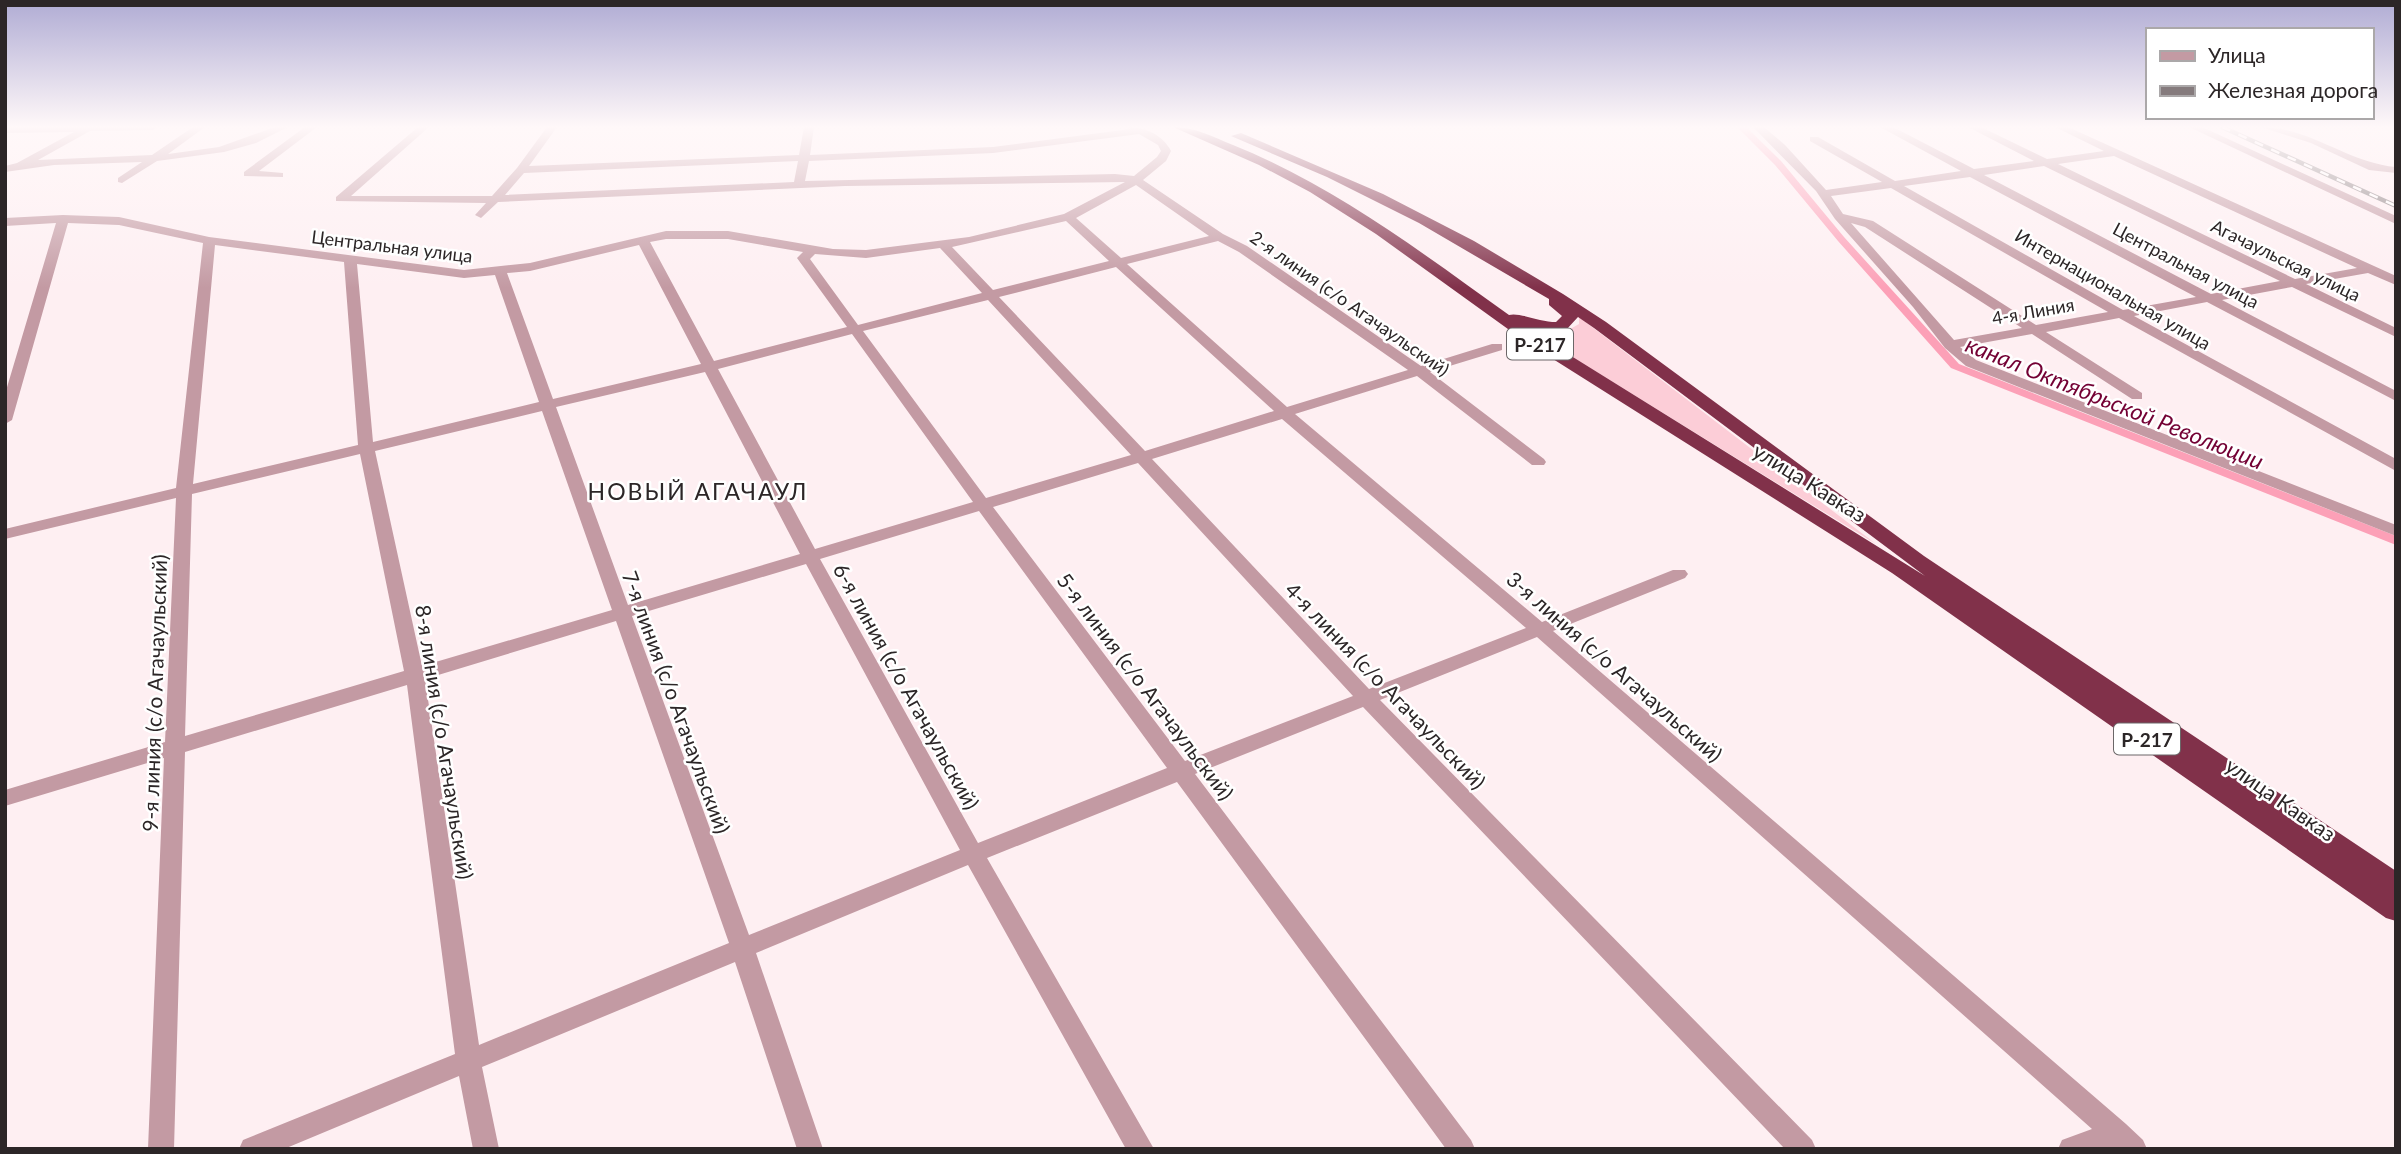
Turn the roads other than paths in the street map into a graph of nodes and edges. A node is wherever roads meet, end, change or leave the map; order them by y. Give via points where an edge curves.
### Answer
1 (361, 181) edge
2 (510, 181) edge
3 (799, 181) edge
4 (931, 181) edge
5 (1134, 181) edge
6 (1137, 181) edge
7 (1300, 181) edge
8 (1345, 181) edge
9 (1812, 181) edge
10 (1889, 181) edge
11 (1917, 181) edge
12 (1987, 181) edge
13 (2084, 181) edge
14 (2175, 181) edge
15 (2310, 181) edge
16 (1895, 184) junction
17 (799, 185) junction
18 (1824, 194) junction
19 (496, 197) junction
20 (481, 215) dead end
21 (1068, 217) junction
22 (1839, 217) junction
23 (63, 219) junction
24 (2396, 221) edge
25 (5, 222) edge
26 (1219, 237) junction
27 (642, 239) junction
28 (209, 241) junction
29 (945, 246) junction
30 (812, 250) junction
31 (1487, 256) junction
32 (349, 259) junction
33 (1119, 263) junction
34 (1429, 266) junction
35 (2370, 269) junction
36 (500, 272) junction
37 (2396, 281) edge
38 (2294, 283) junction
39 (993, 296) junction
40 (2208, 298) junction
41 (2119, 313) junction
42 (856, 329) junction
43 (2031, 329) junction
44 (2396, 334) edge
45 (1950, 345) junction
46 (1497, 346) dead end
47 (710, 366) junction
48 (1419, 371) junction
49 (2137, 396) dead end
50 (2396, 397) edge
51 (547, 405) junction
52 (1284, 413) junction
53 (5, 420) edge
54 (366, 447) junction
55 (1139, 458) junction
56 (1538, 462) dead end
57 (2396, 466) edge
58 (184, 491) junction
59 (983, 505) junction
60 (2396, 531) edge
61 (5, 534) edge
62 (810, 556) junction
63 (1679, 574) dead end
64 (621, 615) junction
65 (1539, 629) junction
66 (415, 676) junction
67 (1365, 697) junction
68 (175, 747) junction
69 (1181, 770) junction
70 (5, 798) edge
71 (973, 854) junction
72 (2339, 871) junction
73 (2396, 885) edge
74 (2396, 910) edge
75 (2396, 922) edge
76 (742, 947) junction
77 (468, 1059) junction
78 (2125, 1141) edge
79 (161, 1149) edge
80 (252, 1149) edge
81 (486, 1149) edge
82 (810, 1149) edge
83 (1141, 1149) edge
84 (1462, 1149) edge
85 (1803, 1149) edge
86 (2071, 1149) edge

1 - 19 street via 340,199
2 - 19 street
3 - 17 street
4 - 17 street
5 - 21 street, Центральная улица
6 - 26 street, 2-я линия (с/о Агачаульский)
7 - 34 highway, улица Кавказ / Р-217
8 - 31 highway
9 - 18 street
10 - 16 street, Интернациональная улица
11 - 16 street
12 - 40 street, Центральная улица
13 - 38 street, Агачаульская улица
14 - 35 street
15 - 24 street
16 - 18 street
16 - 41 street, Интернациональная улица
17 - 19 street
18 - 22 street
19 - 20 street
21 - 29 street, Центральная улица
21 - 33 street, 3-я линия (с/о Агачаульский)
22 - 43 street via 1869,224
22 - 45 street
23 - 25 street, Центральная улица
23 - 28 street, Центральная улица via 119,221
23 - 53 street
26 - 33 street
26 - 48 street, 2-я линия (с/о Агачаульский)
27 - 30 street, Центральная улица via 728,235
27 - 36 street, Центральная улица
27 - 47 street, 6-я линия (с/о Агачаульский)
28 - 32 street, Центральная улица
28 - 58 street, 9-я линия (с/о Агачаульский)
29 - 30 street, Центральная улица via 866,254
29 - 39 street, 4-я линия (с/о Агачаульский)
30 - 42 street, 5-я линия (с/о Агачаульский) via 803,258
31 - 34 highway via 1568,311 1567,323 1548,328 1523,323
31 - 73 highway, улица Кавказ / Р-217 via 1600,325 1917,561
32 - 36 street, Центральная улица via 432,272
32 - 54 street, 8-я линия (с/о Агачаульский)
33 - 39 street
33 - 52 street, 3-я линия (с/о Агачаульский)
34 - 72 highway, улица Кавказ / Р-217 via 1532,339 1899,568
35 - 37 street
35 - 38 street, 4-я Линия
36 - 51 street, 7-я линия (с/о Агачаульский)
38 - 40 street, 4-я Линия
38 - 44 street, Агачаульская улица
39 - 42 street
39 - 55 street, 4-я линия (с/о Агачаульский)
40 - 41 street, 4-я Линия
40 - 50 street, Центральная улица
41 - 43 street, 4-я Линия
41 - 57 street, Интернациональная улица
42 - 47 street
42 - 59 street, 5-я линия (с/о Агачаульский)
43 - 45 street, 4-я Линия
43 - 49 street
45 - 60 street via 1971,363
46 - 48 street
47 - 51 street
47 - 62 street, 6-я линия (с/о Агачаульский)
48 - 52 street
48 - 56 street, 2-я линия (с/о Агачаульский)
51 - 54 street
51 - 64 street, 7-я линия (с/о Агачаульский)
52 - 55 street
52 - 65 street, 3-я линия (с/о Агачаульский)
54 - 58 street
54 - 66 street, 8-я линия (с/о Агачаульский)
55 - 59 street
55 - 67 street, 4-я линия (с/о Агачаульский)
58 - 61 street
58 - 68 street, 9-я линия (с/о Агачаульский)
59 - 62 street
59 - 69 street, 5-я линия (с/о Агачаульский)
62 - 64 street
62 - 71 street, 6-я линия (с/о Агачаульский)
63 - 65 street
64 - 66 street
64 - 76 street, 7-я линия (с/о Агачаульский)
65 - 67 street
65 - 78 street, 3-я линия (с/о Агачаульский)
66 - 68 street
66 - 77 street, 8-я линия (с/о Агачаульский)
67 - 69 street
67 - 85 street, 4-я линия (с/о Агачаульский)
68 - 70 street
68 - 79 street, 9-я линия (с/о Агачаульский)
69 - 71 street
69 - 84 street, 5-я линия (с/о Агачаульский)
71 - 76 street
71 - 83 street, 6-я линия (с/о Агачаульский)
72 - 74 highway, улица Кавказ / Р-217
72 - 75 street
76 - 77 street
76 - 82 street, 7-я линия (с/о Агачаульский)
77 - 80 street
77 - 81 street, 8-я линия (с/о Агачаульский)
78 - 86 street

